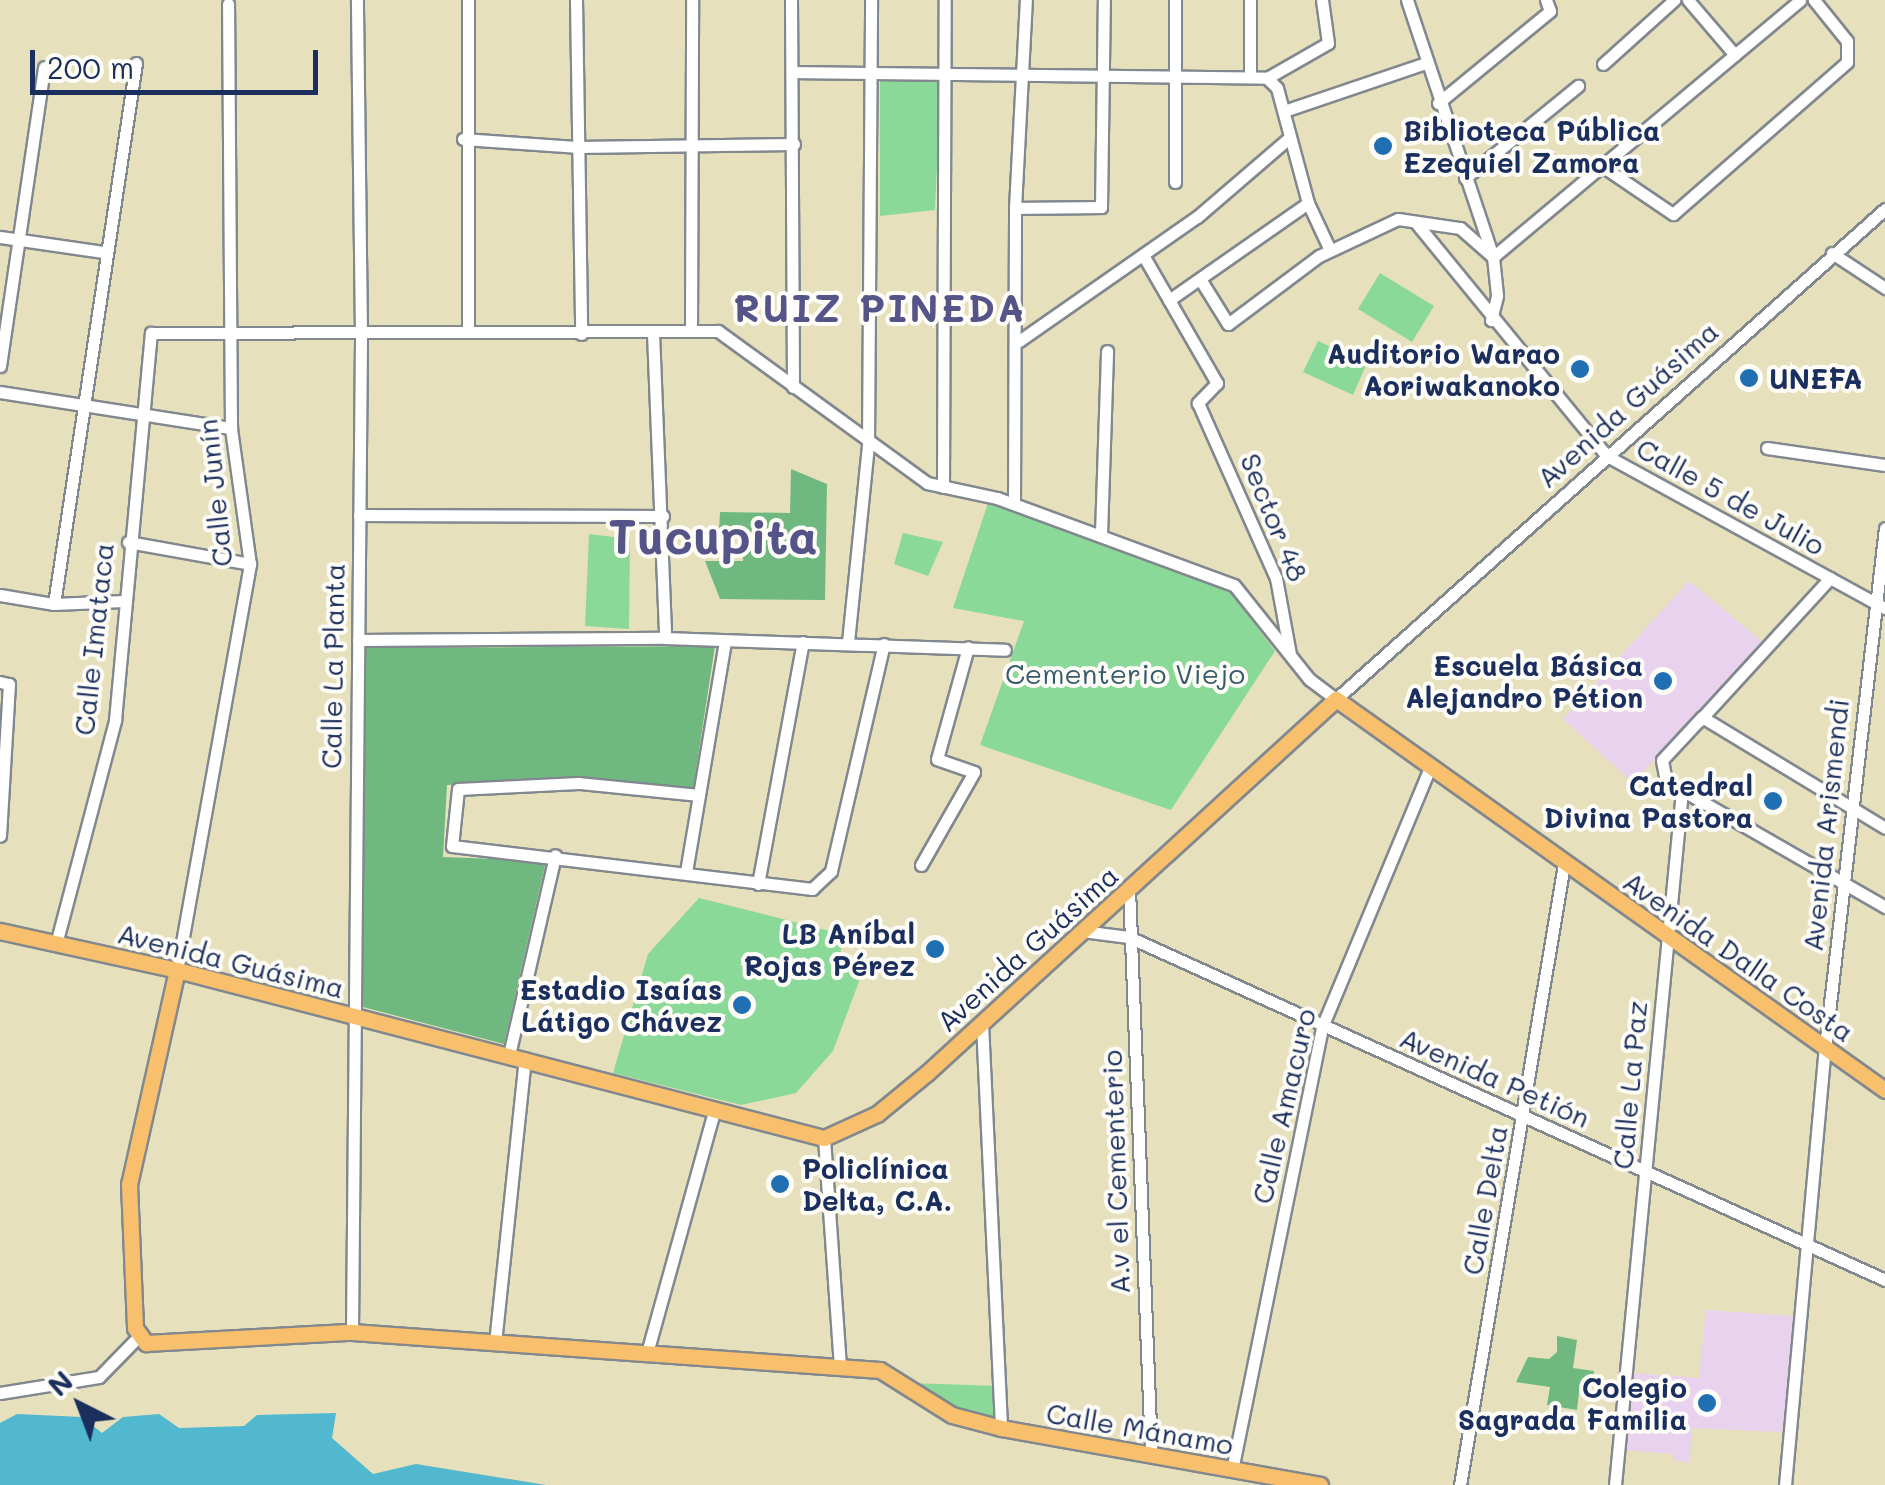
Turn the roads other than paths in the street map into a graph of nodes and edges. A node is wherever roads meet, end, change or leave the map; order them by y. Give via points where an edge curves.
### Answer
1 (357, 0) edge
2 (468, 0) edge
3 (576, 0) edge
4 (692, 0) edge
5 (791, 0) edge
6 (871, 0) edge
7 (944, 0) edge
8 (1026, 0) edge
9 (1104, 0) edge
10 (1175, 0) edge
11 (1250, 0) edge
12 (1322, 0) edge
13 (1406, 0) edge
14 (1546, 0) edge
15 (1674, 0) edge
16 (1688, 0) edge
17 (1800, 0) edge
18 (1814, 0) edge
19 (228, 4) dead end
20 (1735, 55) junction
21 (136, 62) dead end
22 (1426, 63) junction
23 (1603, 64) dead end
24 (44, 67) dead end
25 (946, 70) junction
26 (793, 72) junction
27 (1027, 72) junction
28 (871, 73) junction
29 (1106, 75) junction
30 (1175, 75) junction
31 (1250, 77) junction
32 (1267, 78) junction
33 (1578, 86) dead end
34 (1438, 103) junction
35 (1284, 110) junction
36 (1289, 138) junction
37 (463, 139) junction
38 (693, 144) junction
39 (794, 144) junction
40 (576, 146) junction
41 (1602, 166) junction
42 (1465, 178) junction
43 (1175, 182) dead end
44 (1308, 203) junction
45 (1016, 208) junction
46 (1885, 209) edge
47 (1416, 224) junction
48 (0, 237) edge
49 (19, 239) junction
50 (1330, 250) junction
51 (103, 252) junction
52 (1142, 254) junction
53 (1832, 254) junction
54 (1493, 257) junction
55 (1200, 279) junction
56 (1885, 288) edge
57 (1169, 300) junction
58 (1492, 320) junction
59 (692, 331) junction
60 (468, 332) junction
61 (654, 333) junction
62 (230, 334) junction
63 (361, 334) junction
64 (581, 334) junction
65 (1019, 342) junction
66 (1107, 352) dead end
67 (0, 366) edge
68 (794, 388) junction
69 (0, 392) edge
70 (81, 405) junction
71 (141, 416) junction
72 (231, 428) junction
73 (868, 444) junction
74 (1767, 448) dead end
75 (1607, 456) junction
76 (1885, 465) edge
77 (944, 488) junction
78 (1014, 504) junction
79 (359, 515) junction
80 (663, 516) junction
81 (1885, 528) edge
82 (1101, 534) junction
83 (128, 542) junction
84 (250, 564) junction
85 (1830, 578) junction
86 (0, 595) edge
87 (124, 602) junction
88 (54, 604) junction
89 (1879, 604) edge
90 (666, 638) junction
91 (358, 640) junction
92 (725, 642) junction
93 (803, 642) junction
94 (848, 642) junction
95 (884, 644) junction
96 (968, 647) junction
97 (1005, 650) dead end
98 (1290, 656) junction
99 (0, 682) edge
100 (1336, 700) junction
101 (1702, 717) junction
102 (4, 754) edge
103 (1430, 768) junction
104 (1682, 791) junction
105 (699, 795) junction
106 (1852, 807) junction
107 (1885, 828) edge
108 (0, 836) edge
109 (554, 855) junction
110 (1564, 864) junction
111 (922, 865) dead end
112 (686, 872) junction
113 (758, 884) junction
114 (1847, 884) junction
115 (1129, 888) junction
116 (1885, 906) edge
117 (0, 931) edge
118 (1082, 931) junction
119 (1669, 933) junction
120 (1128, 937) junction
121 (56, 944) junction
122 (177, 970) junction
123 (353, 1014) junction
124 (982, 1023) junction
125 (1322, 1027) junction
126 (1825, 1047) junction
127 (517, 1056) junction
128 (1885, 1090) edge
129 (716, 1108) junction
130 (1524, 1117) junction
131 (824, 1138) junction
132 (1646, 1174) junction
133 (1807, 1244) junction
134 (1885, 1280) edge
135 (352, 1332) junction
136 (138, 1337) junction
137 (494, 1344) junction
138 (647, 1353) junction
139 (840, 1367) junction
140 (0, 1393) edge
141 (1001, 1428) junction
142 (1151, 1453) junction
143 (1232, 1470) junction
144 (1320, 1485) edge
145 (1460, 1485) edge
146 (1616, 1485) edge
147 (1785, 1485) edge

1 - 63 street, Calle La Planta
2 - 37 street
3 - 40 street
4 - 38 street
5 - 26 street
6 - 28 street
7 - 25 street
8 - 27 street
9 - 29 street
10 - 30 street
11 - 31 street
12 - 32 street via 1328,43
13 - 22 street
14 - 34 street via 1550,12
15 - 23 street
16 - 20 street
17 - 20 street
18 - 41 street via 1847,41 1847,62 1672,214
19 - 62 street, Calle Junín
20 - 41 street
21 - 51 street
22 - 34 street
22 - 35 street
24 - 49 street
25 - 27 street
25 - 28 street
25 - 77 street
26 - 28 street
26 - 39 street
27 - 29 street
27 - 45 street
28 - 73 street
29 - 30 street
29 - 45 street via 1102,208
30 - 31 street
30 - 43 street
31 - 32 street
32 - 35 street
33 - 42 street
34 - 42 street
35 - 36 street
36 - 44 street
36 - 52 street
37 - 40 street
37 - 60 street
38 - 39 street
38 - 40 street
38 - 59 street
39 - 68 street
40 - 64 street
41 - 54 street
42 - 54 street
44 - 50 street
44 - 55 street
45 - 65 street
46 - 53 street, Avenida Guásima
47 - 50 street via 1398,219
47 - 54 street via 1460,228
47 - 58 street, Calle 5 de Julio
48 - 49 street
49 - 51 street
49 - 67 street
50 - 55 street via 1228,324
51 - 70 street
52 - 57 street
52 - 65 street
53 - 56 street
53 - 75 street, Avenida Guásima
54 - 58 street
55 - 57 street
57 - 98 street, Sector 48 via 1217,383 1198,402 1276,578
58 - 75 street, Calle 5 de Julio
59 - 61 street
59 - 68 street via 718,331
60 - 63 street
60 - 64 street
61 - 64 street
61 - 80 street
62 - 63 street
62 - 71 street, Calle Imataca via 152,332
62 - 72 street, Calle Junín
63 - 79 street, Calle La Planta
65 - 78 street
66 - 82 street
68 - 73 street
69 - 70 street
70 - 71 street
70 - 88 street
71 - 72 street
71 - 83 street, Calle Imataca
72 - 84 street, Calle Junín
73 - 77 street
73 - 94 street
74 - 76 street
75 - 85 street, Calle 5 de Julio
75 - 100 street, Avenida Guásima
77 - 78 street
78 - 82 street
79 - 80 street
79 - 91 street, Calle La Planta
80 - 90 street
81 - 89 street, Avenida Arismendi
82 - 98 street via 1234,585
83 - 84 street
83 - 87 street, Calle Imataca
84 - 122 street, Calle Junín
85 - 89 street, Calle 5 de Julio
85 - 101 street
86 - 88 street
87 - 88 street
87 - 121 street, Calle Imataca via 115,720
89 - 106 street, Avenida Arismendi
90 - 91 street
90 - 92 street
91 - 123 street, Calle La Planta
92 - 93 street
92 - 105 street
93 - 94 street
93 - 113 street
94 - 95 street
95 - 96 street
95 - 113 street via 832,872 812,889
96 - 97 street
96 - 111 street via 937,759 974,772
98 - 100 street
99 - 102 street via 9,684
100 - 103 main road, Avenida Dalla Costa
100 - 115 main road, Avenida Guásima
101 - 104 street, Calle La Paz via 1662,760 1666,781
101 - 106 street
102 - 108 street
103 - 110 main road, Avenida Dalla Costa
103 - 125 street, Calle Amacuro
104 - 114 street
104 - 119 street, Calle La Paz
105 - 109 street via 578,783 458,789 452,846
105 - 112 street
106 - 107 street
106 - 114 street, Avenida Arismendi
109 - 112 street
109 - 127 street
110 - 119 main road, Avenida Dalla Costa
110 - 130 street, Calle Delta
112 - 113 street
114 - 116 street
114 - 126 street, Avenida Arismendi
115 - 118 main road, Avenida Guásima
115 - 120 street, A.v el Cementerio
117 - 121 main road, Avenida Guásima
118 - 120 street, Avenida Petión
118 - 124 main road, Avenida Guásima
119 - 126 main road, Avenida Dalla Costa
119 - 132 street, Calle La Paz
120 - 125 street, Avenida Petión
120 - 142 street, A.v el Cementerio
121 - 122 main road, Avenida Guásima
122 - 123 main road, Avenida Guásima
122 - 136 main road via 129,1184
123 - 127 main road, Avenida Guásima
123 - 135 street, Calle La Planta
124 - 131 main road, Avenida Guásima via 876,1114
124 - 141 street
125 - 130 street, Avenida Petión
125 - 143 street, Calle Amacuro
126 - 128 main road, Avenida Dalla Costa
126 - 133 street, Avenida Arismendi
127 - 129 main road, Avenida Guásima
127 - 137 street
129 - 131 main road, Avenida Guásima
129 - 138 street
130 - 132 street, Avenida Petión
130 - 145 street, Calle Delta
131 - 139 street
132 - 133 street, Avenida Petión
132 - 146 street, Calle La Paz
133 - 134 street, Avenida Petión
133 - 147 street, Avenida Arismendi
135 - 136 main road, Calle Mánamo via 146,1343
135 - 137 main road, Calle Mánamo
136 - 140 street via 99,1378
137 - 138 main road, Calle Mánamo
138 - 139 main road, Calle Mánamo
139 - 141 main road, Calle Mánamo via 880,1370 952,1415
141 - 142 main road, Calle Mánamo
142 - 143 main road, Calle Mánamo
143 - 144 main road, Calle Mánamo

